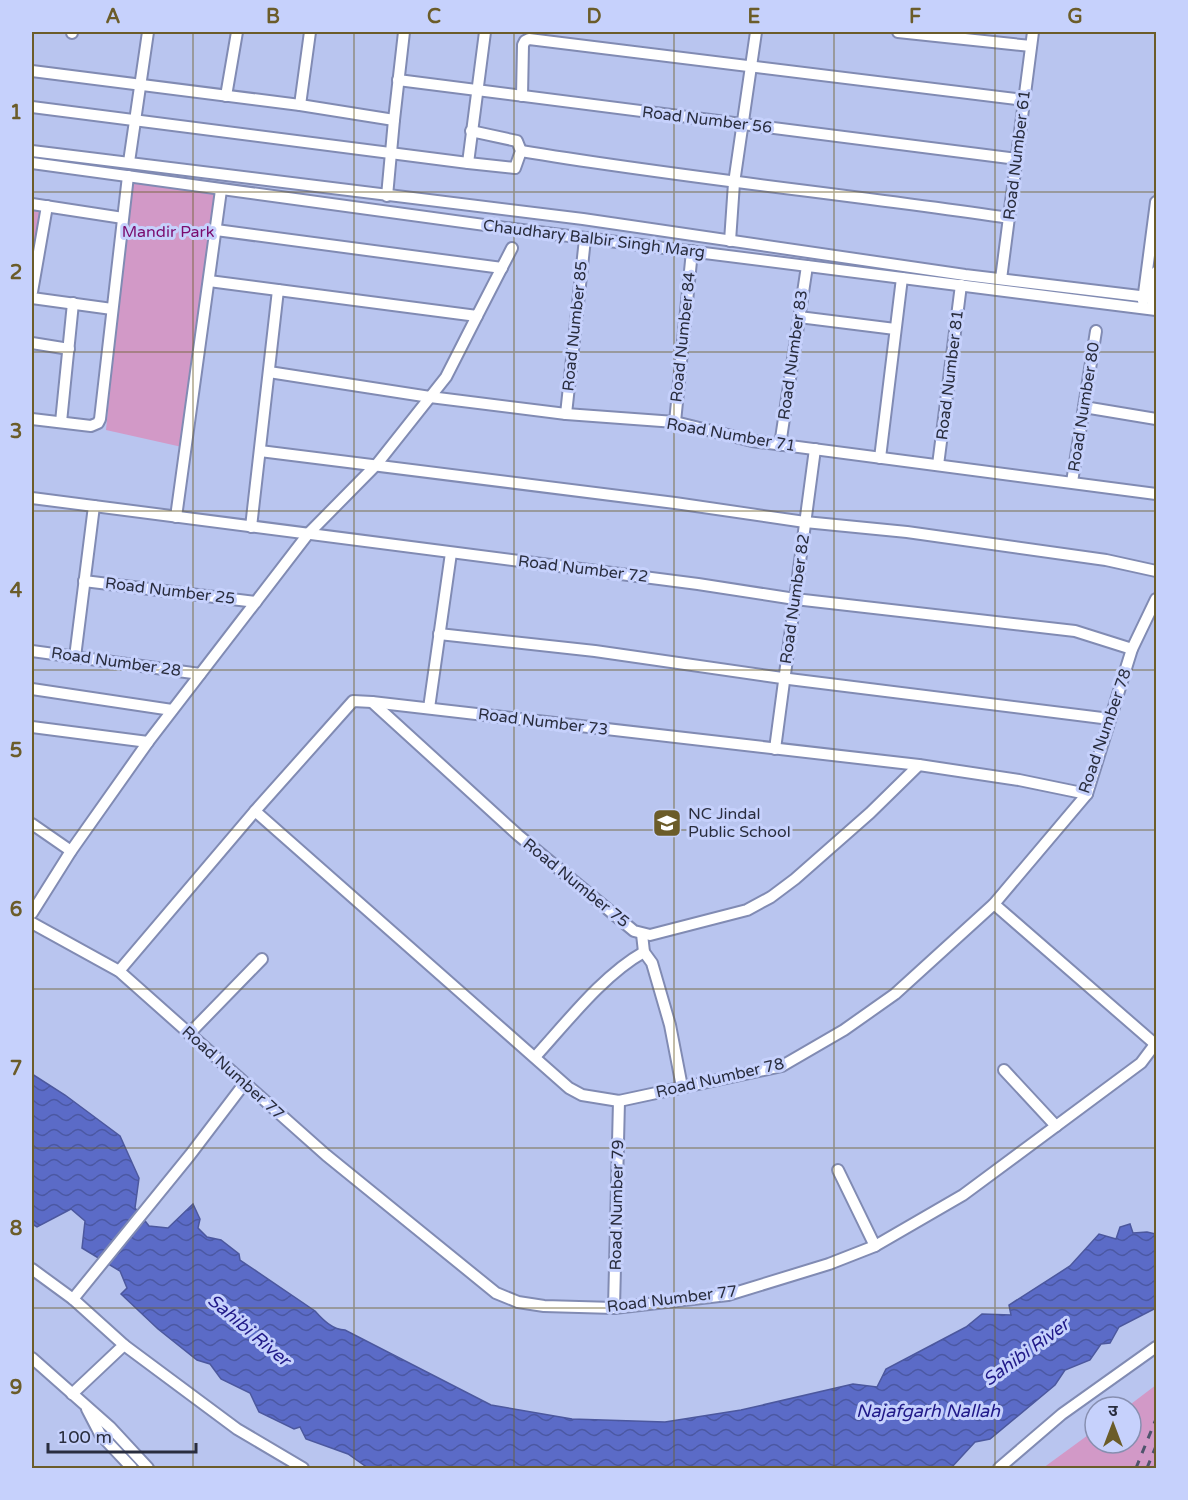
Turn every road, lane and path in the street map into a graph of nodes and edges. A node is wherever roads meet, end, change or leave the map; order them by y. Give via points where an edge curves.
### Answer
1 (148, 32) edge
2 (237, 32) edge
3 (310, 32) edge
4 (405, 32) edge
5 (485, 32) edge
6 (756, 32) edge
7 (898, 32) edge
8 (1033, 32) edge
9 (919, 33) edge
10 (980, 36) edge
11 (1031, 46) junction
12 (751, 67) junction
13 (32, 71) edge
14 (398, 80) junction
15 (141, 86) junction
16 (476, 91) junction
17 (226, 96) junction
18 (522, 96) junction
19 (1024, 100) junction
20 (300, 105) junction
21 (32, 107) edge
22 (394, 120) junction
23 (136, 121) junction
24 (742, 125) junction
25 (471, 131) junction
26 (32, 151) edge
27 (521, 151) junction
28 (391, 153) junction
29 (1017, 159) junction
30 (129, 162) junction
31 (32, 163) edge
32 (468, 163) junction
33 (128, 176) junction
34 (734, 183) junction
35 (221, 190) junction
36 (387, 196) junction
37 (1156, 202) edge
38 (32, 204) edge
39 (46, 206) junction
40 (123, 218) junction
41 (1009, 218) junction
42 (216, 230) junction
43 (585, 239) junction
44 (730, 241) junction
45 (512, 248) dead end
46 (692, 251) junction
47 (807, 266) junction
48 (502, 268) junction
49 (1156, 272) edge
50 (902, 278) junction
51 (1001, 279) junction
52 (209, 281) junction
53 (961, 285) junction
54 (1091, 289) junction
55 (278, 290) junction
56 (32, 292) edge
57 (1151, 297) edge
58 (32, 298) edge
59 (1090, 301) junction
60 (73, 303) junction
61 (112, 309) junction
62 (1150, 309) edge
63 (477, 316) junction
64 (799, 317) junction
65 (896, 329) junction
66 (1096, 331) dead end
67 (32, 343) edge
68 (69, 349) junction
69 (269, 372) junction
70 (430, 397) junction
71 (1084, 407) junction
72 (566, 414) junction
73 (32, 419) edge
74 (1156, 419) edge
75 (61, 422) junction
76 (675, 422) junction
77 (780, 444) junction
78 (815, 449) junction
79 (260, 451) junction
80 (880, 458) junction
81 (377, 464) junction
82 (938, 465) junction
83 (1072, 482) junction
84 (1156, 494) edge
85 (32, 498) edge
86 (94, 506) junction
87 (176, 517) junction
88 (805, 522) junction
89 (251, 527) junction
90 (308, 534) junction
91 (451, 553) junction
92 (1156, 571) edge
93 (84, 581) junction
94 (795, 599) junction
95 (1156, 599) edge
96 (256, 602) junction
97 (439, 634) junction
98 (1132, 649) junction
99 (32, 651) edge
100 (75, 657) junction
101 (200, 674) junction
102 (784, 679) junction
103 (32, 690) edge
104 (372, 702) junction
105 (429, 708) junction
106 (172, 710) junction
107 (1110, 719) junction
108 (32, 727) edge
109 (148, 742) junction
110 (775, 749) junction
111 (919, 765) junction
112 (1087, 794) junction
113 (255, 811) junction
114 (32, 824) edge
115 (71, 851) junction
116 (994, 904) junction
117 (32, 914) edge
118 (32, 923) edge
119 (642, 934) junction
120 (644, 952) junction
121 (262, 959) dead end
122 (119, 971) junction
123 (189, 1034) junction
124 (1156, 1044) edge
125 (535, 1057) junction
126 (1004, 1070) dead end
127 (244, 1084) junction
128 (682, 1087) junction
129 (619, 1101) junction
130 (1056, 1126) junction
131 (838, 1170) dead end
132 (874, 1246) junction
133 (32, 1269) edge
134 (73, 1299) junction
135 (614, 1308) junction
136 (124, 1344) junction
137 (1156, 1347) edge
138 (32, 1361) edge
139 (72, 1394) junction
140 (87, 1409) junction
141 (132, 1468) edge
142 (148, 1468) edge
143 (303, 1468) edge
144 (999, 1468) edge

1 - 15 street
2 - 17 street
3 - 20 street
4 - 14 street
5 - 16 street
6 - 12 street
7 - 9 street
8 - 11 street, Road Number 61
9 - 10 street
10 - 11 street
11 - 19 street, Road Number 61
12 - 18 street via 529,39 523,45
12 - 19 street
12 - 24 street
13 - 15 street
14 - 16 street, Road Number 56
14 - 22 street
15 - 17 street
15 - 23 street
16 - 18 street, Road Number 56
16 - 25 street
17 - 20 street
18 - 24 street, Road Number 56
19 - 29 street, Road Number 61
20 - 22 street
21 - 23 street
22 - 28 street
23 - 28 street
23 - 30 street
24 - 29 street, Road Number 56
24 - 34 street
25 - 27 street via 515,140
25 - 32 street
26 - 30 street, Chaudhary Balbir Singh Marg
27 - 32 street via 515,168
27 - 34 street
28 - 32 street
28 - 36 street
29 - 41 street, Road Number 61
30 - 36 street, Chaudhary Balbir Singh Marg
31 - 33 street, Chaudhary Balbir Singh Marg
33 - 35 street, Chaudhary Balbir Singh Marg
33 - 40 street
34 - 41 street
34 - 44 street
35 - 42 street
35 - 43 street, Chaudhary Balbir Singh Marg
36 - 44 street, Chaudhary Balbir Singh Marg
37 - 57 street
38 - 39 street
39 - 40 street
39 - 56 street
40 - 61 street
41 - 51 street, Road Number 61
42 - 48 street
42 - 52 street
43 - 46 street, Chaudhary Balbir Singh Marg
43 - 72 street, Road Number 85
44 - 51 street, Chaudhary Balbir Singh Marg
45 - 48 street
46 - 47 street, Chaudhary Balbir Singh Marg
46 - 76 street, Road Number 84
47 - 50 street, Chaudhary Balbir Singh Marg
47 - 64 street, Road Number 83
48 - 63 street
49 - 57 street
50 - 53 street, Chaudhary Balbir Singh Marg
50 - 65 street
51 - 54 street, Chaudhary Balbir Singh Marg
52 - 55 street
52 - 87 street
53 - 59 street, Chaudhary Balbir Singh Marg
53 - 82 street, Road Number 81
54 - 57 street, Chaudhary Balbir Singh Marg
54 - 59 street
55 - 63 street
55 - 69 street
57 - 62 street
58 - 60 street
59 - 62 street, Chaudhary Balbir Singh Marg
60 - 61 street
60 - 68 street
61 - 75 street via 100,419 91,426
63 - 70 street via 446,377
64 - 65 street
64 - 77 street, Road Number 83
65 - 80 street
66 - 71 street, Road Number 80
67 - 68 street
68 - 75 street
69 - 70 street, Road Number 71
69 - 79 street
70 - 72 street, Road Number 71
70 - 81 street
71 - 74 street
71 - 83 street, Road Number 80
72 - 76 street, Road Number 71
73 - 75 street
76 - 77 street, Road Number 71
77 - 78 street, Road Number 71
78 - 80 street, Road Number 71
78 - 88 street, Road Number 82
79 - 81 street
79 - 89 street
80 - 82 street, Road Number 71
81 - 88 street
81 - 90 street
82 - 83 street, Road Number 71
83 - 84 street, Road Number 71
85 - 86 street, Road Number 72
86 - 87 street, Road Number 72
86 - 93 street
87 - 89 street, Road Number 72
88 - 92 street via 907,532 1106,560
88 - 94 street, Road Number 82
89 - 90 street, Road Number 72
90 - 91 street, Road Number 72
90 - 96 street
91 - 94 street, Road Number 72
91 - 97 street
93 - 96 street, Road Number 25
93 - 100 street
94 - 98 street, Road Number 72 via 1075,631
94 - 102 street, Road Number 82
95 - 98 street, Road Number 78
96 - 101 street
97 - 102 street via 595,651
97 - 105 street
98 - 107 street, Road Number 78
99 - 100 street, Road Number 28
100 - 101 street, Road Number 28
101 - 106 street
102 - 107 street
102 - 110 street, Road Number 82
103 - 106 street
104 - 105 street, Road Number 73
104 - 113 street, Road Number 73 via 358,700 349,704
104 - 119 street, Road Number 75 via 518,835
105 - 110 street, Road Number 73
106 - 109 street
107 - 112 street, Road Number 78
108 - 109 street
109 - 115 street
110 - 111 street, Road Number 73
111 - 112 street, Road Number 73
111 - 119 street, Road Number 75 via 870,813 771,897 747,910
112 - 116 street, Road Number 78
113 - 122 street, Road Number 73
113 - 125 street, Road Number 78
114 - 115 street
115 - 117 street
116 - 124 street
116 - 128 street, Road Number 78 via 895,994 844,1030 782,1066
118 - 122 street, Road Number 77
119 - 120 street
120 - 125 street via 595,993
120 - 128 street via 652,963 670,1025
121 - 123 street
122 - 123 street, Road Number 77
123 - 127 street, Road Number 77
124 - 130 street, Road Number 77 via 1141,1063
125 - 129 street, Road Number 78 via 582,1095
126 - 130 street
127 - 134 street
127 - 135 street, Road Number 77 via 496,1293 544,1306
128 - 129 street, Road Number 78
129 - 135 street, Road Number 79
130 - 132 street, Road Number 77 via 963,1195
131 - 132 street
132 - 135 street, Road Number 77 via 728,1295
133 - 134 street
134 - 136 street
136 - 139 street
136 - 143 street via 237,1429
137 - 144 street via 1062,1414
138 - 139 street
139 - 140 street
140 - 141 street via 100,1434
140 - 142 street via 110,1427

